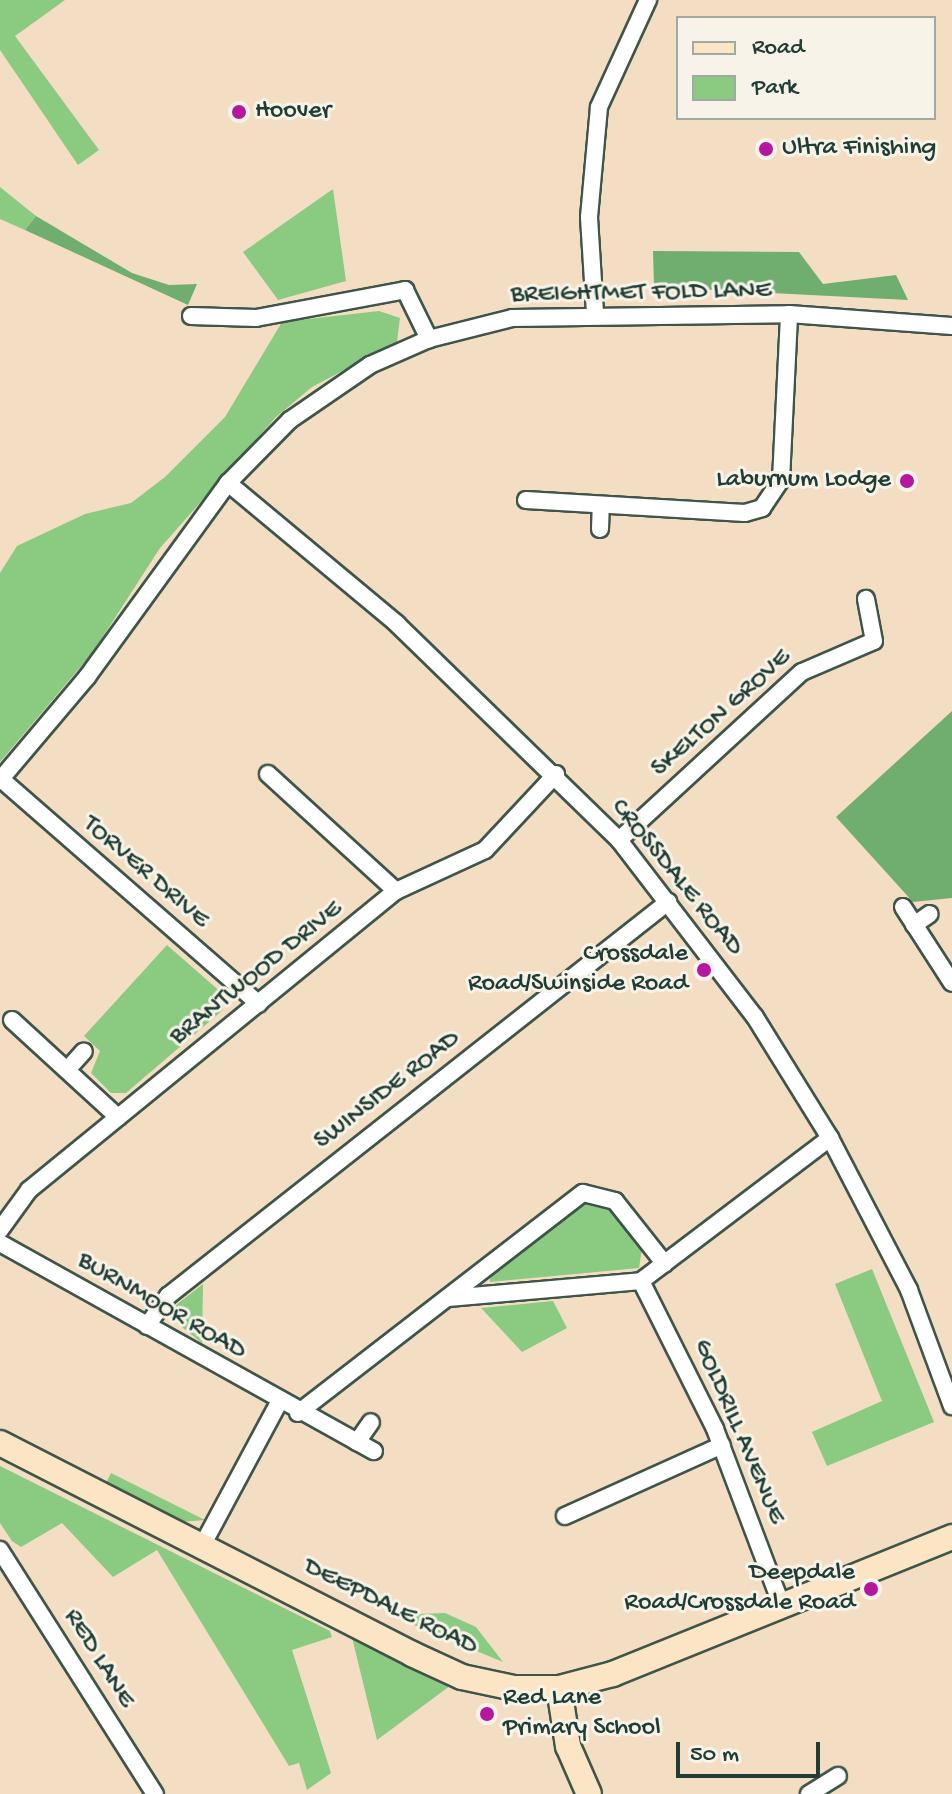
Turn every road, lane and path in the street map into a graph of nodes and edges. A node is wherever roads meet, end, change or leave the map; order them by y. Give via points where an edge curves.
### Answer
1 (648, 0) edge
2 (595, 313) junction
3 (789, 314) junction
4 (191, 316) dead end
5 (952, 326) edge
6 (429, 339) junction
7 (228, 483) junction
8 (526, 500) dead end
9 (601, 505) junction
10 (600, 529) dead end
11 (866, 599) dead end
12 (268, 774) dead end
13 (556, 774) junction
14 (0, 780) edge
15 (619, 840) junction
16 (396, 891) junction
17 (668, 902) junction
18 (903, 907) dead end
19 (930, 914) dead end
20 (914, 925) junction
21 (952, 983) edge
22 (259, 1004) junction
23 (12, 1020) dead end
24 (84, 1051) dead end
25 (67, 1070) junction
26 (118, 1117) junction
27 (830, 1138) junction
28 (0, 1230) edge
29 (0, 1243) edge
30 (665, 1264) junction
31 (641, 1281) junction
32 (448, 1298) junction
33 (147, 1326) junction
34 (278, 1404) junction
35 (952, 1406) edge
36 (298, 1413) junction
37 (371, 1422) dead end
38 (357, 1442) junction
39 (0, 1443) edge
40 (722, 1445) junction
41 (374, 1451) dead end
42 (565, 1516) dead end
43 (952, 1537) edge
44 (202, 1546) junction
45 (0, 1550) edge
46 (782, 1606) junction
47 (559, 1688) junction
48 (838, 1776) dead end
49 (819, 1791) edge
50 (155, 1794) edge
51 (589, 1794) edge

1 - 2 street via 599,107 589,217
2 - 3 street, BREIGHTMET FOLD LANE
2 - 6 street, BREIGHTMET FOLD LANE via 512,318
3 - 5 street, BREIGHTMET FOLD LANE
3 - 9 street via 781,480 771,501 745,513
4 - 6 street via 256,318 405,290
6 - 7 street, BREIGHTMET FOLD LANE via 325,393
7 - 13 street, CROSSDALE ROAD via 397,624
7 - 14 street, BREIGHTMET FOLD LANE via 87,677
8 - 9 street
9 - 10 street
11 - 15 street, SKELTON GROVE via 874,641 793,678
12 - 16 street
13 - 15 street, CROSSDALE ROAD
13 - 16 street, BRANTWOOD DRIVE via 475,857
14 - 22 street, TORVER DRIVE
15 - 17 street, CROSSDALE ROAD
16 - 22 street, BRANTWOOD DRIVE
17 - 27 street, CROSSDALE ROAD via 755,1017
17 - 33 street, SWINSIDE ROAD via 168,1296
18 - 20 street
19 - 20 street
20 - 21 street
22 - 26 street, BRANTWOOD DRIVE
23 - 25 street
24 - 25 street
25 - 26 street
26 - 28 street, BRANTWOOD DRIVE via 29,1190
27 - 30 street
27 - 35 street, CROSSDALE ROAD via 909,1290
29 - 33 street, BURNMOOR ROAD
30 - 31 street
30 - 32 street via 615,1201 583,1193
31 - 32 street
31 - 40 street, GOLDRILL AVENUE
32 - 36 street
33 - 34 street, BURNMOOR ROAD
34 - 36 street, BURNMOOR ROAD
34 - 44 street
36 - 38 street, BURNMOOR ROAD
37 - 38 street
38 - 41 street, BURNMOOR ROAD
39 - 44 street, DEEPDALE ROAD
40 - 42 street
40 - 46 street, GOLDRILL AVENUE
43 - 46 street, DEEPDALE ROAD
44 - 47 street, DEEPDALE ROAD via 462,1677
45 - 50 street, RED LANE
46 - 47 street, DEEPDALE ROAD
47 - 51 street via 568,1746
48 - 49 street

